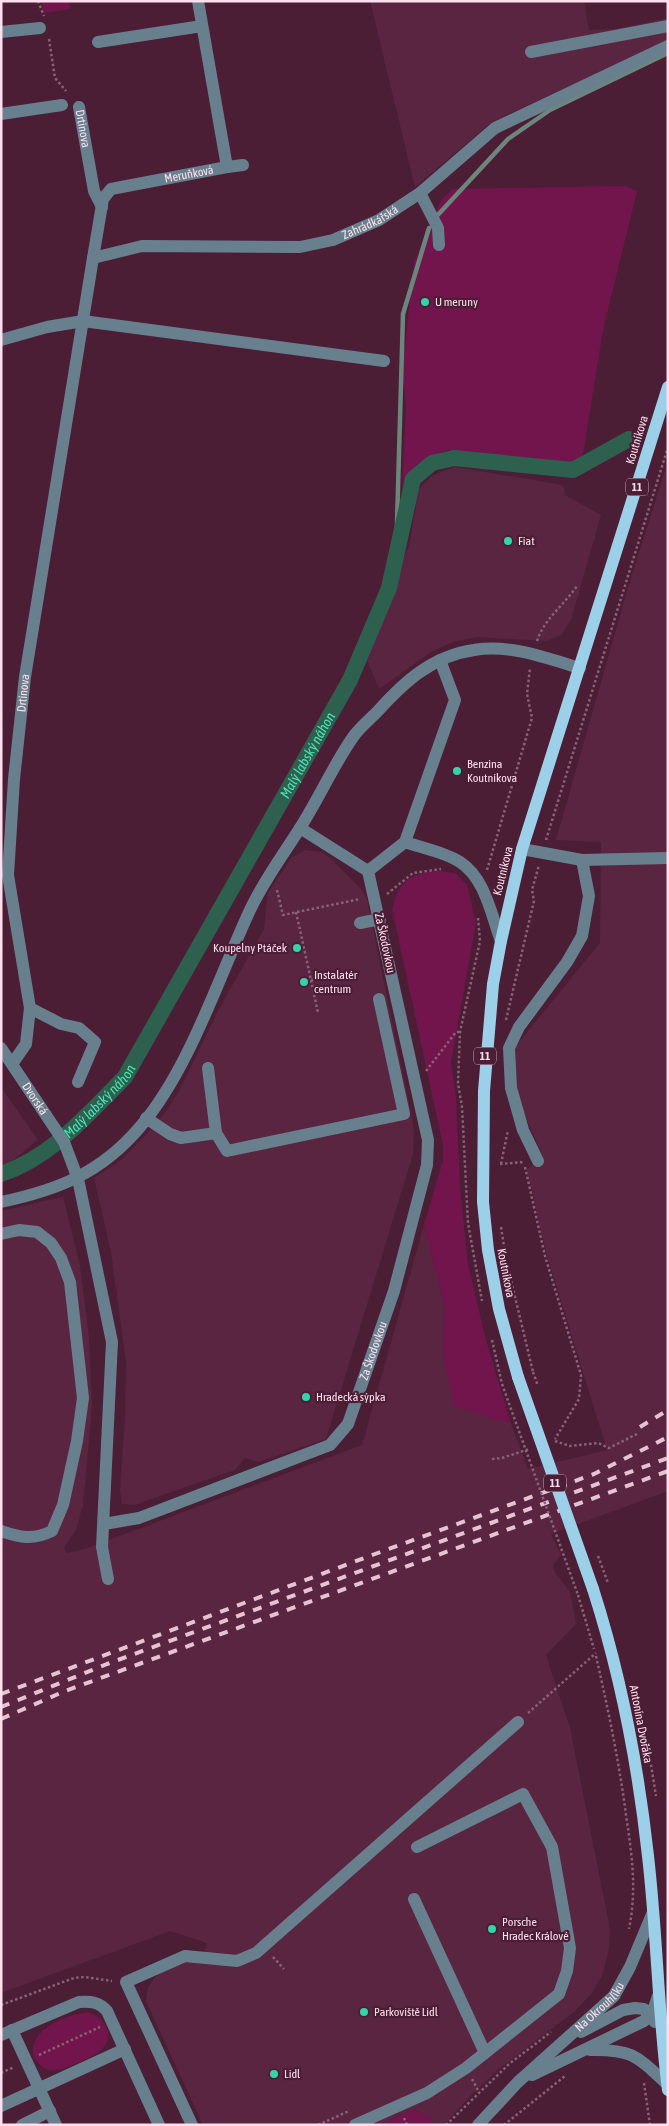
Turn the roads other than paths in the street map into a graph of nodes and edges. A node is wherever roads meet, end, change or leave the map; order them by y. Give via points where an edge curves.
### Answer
1 (198, 1) edge
2 (45, 26) road end
3 (202, 26) junction
4 (668, 26) edge
5 (1, 32) edge
6 (98, 42) dead end
7 (668, 46) edge
8 (531, 52) dead end
9 (62, 105) dead end
10 (79, 107) road end
11 (1, 114) edge
12 (243, 165) dead end
13 (226, 167) junction
14 (420, 193) junction
15 (102, 207) junction
16 (439, 245) dead end
17 (93, 258) junction
18 (83, 321) junction
19 (1, 340) edge
20 (384, 360) dead end
21 (668, 387) edge
22 (440, 660) junction
23 (580, 668) junction
24 (300, 828) junction
25 (405, 842) junction
26 (522, 850) junction
27 (668, 858) edge
28 (582, 860) junction
29 (368, 871) junction
30 (380, 919) junction
31 (360, 923) dead end
32 (500, 941) junction
33 (379, 999) dead end
34 (30, 1008) junction
35 (1, 1048) edge
36 (12, 1064) junction
37 (208, 1068) dead end
38 (78, 1082) dead end
39 (146, 1118) junction
40 (216, 1133) junction
41 (536, 1157) road end
42 (78, 1179) junction
43 (1, 1202) edge
44 (1, 1234) edge
45 (518, 1377) joint
46 (104, 1524) junction
47 (1, 1531) edge
48 (108, 1579) dead end
49 (518, 1722) road end
50 (417, 1848) dead end
51 (414, 1899) dead end
52 (653, 1912) junction
53 (659, 1990) junction
54 (651, 2015) junction
55 (5, 2031) edge
56 (663, 2031) junction
57 (563, 2041) junction
58 (125, 2049) junction
59 (582, 2050) junction
60 (485, 2053) junction
61 (518, 2082) junction
62 (667, 2087) edge
63 (39, 2088) junction
64 (1, 2106) edge
65 (50, 2111) junction
66 (22, 2125) edge
67 (56, 2125) edge
68 (159, 2125) edge
69 (192, 2125) edge
70 (355, 2125) edge
71 (478, 2125) edge

1 - 3 street, Meruňková
2 - 5 street
3 - 6 street
3 - 13 street, Meruňková
4 - 8 street
7 - 14 street, Zahrádkářská via 495,128
9 - 11 street
10 - 15 street, Drtinova via 94,191
12 - 13 street
13 - 15 street, Meruňková via 117,187 107,194
14 - 16 street via 438,228
14 - 17 street, Zahrádkářská via 378,220 318,245 300,248 142,246
15 - 17 street, Meruňková
17 - 18 street
18 - 19 street
18 - 20 street
18 - 34 street, Drtinova via 25,677 14,779 8,875
21 - 23 main road, Koutníkova / 11
22 - 23 street via 463,652 498,648 534,654
22 - 24 street via 404,682 354,736
22 - 25 street via 455,700
23 - 26 main road, Koutníkova / 11
24 - 29 street
24 - 39 street via 266,878 176,1075
25 - 29 street
25 - 32 street via 459,861 469,869 480,883
26 - 28 street
26 - 32 main road, Koutníkova / 11
27 - 28 street
28 - 41 street via 589,896 582,936 567,962 519,1026 509,1048 511,1088 522,1130
29 - 30 street, Za Škodovkou
30 - 31 street
30 - 46 street, Za Škodovkou via 428,1140 428,1165 394,1291 348,1424 330,1445 139,1518
32 - 45 main road, Koutníkova / 11 via 485,1057 483,1202 499,1309
33 - 40 street via 404,1114 226,1151
34 - 36 street, Drtinova via 26,1044
34 - 38 street via 61,1024 79,1028 95,1042
35 - 36 street, Dvorská
36 - 42 street, Dvorská via 64,1142
37 - 40 street
39 - 40 street via 181,1138
39 - 42 street via 106,1159
42 - 43 street via 39,1194
42 - 46 street via 112,1342
44 - 47 street via 18,1230 37,1232 62,1258 70,1282 83,1398 63,1505 52,1531 39,1538 18,1537
45 - 52 main road, Antonína Dvořáka / 11, bridge via 593,1589 623,1696 647,1847
46 - 48 street via 102,1547
49 - 69 street via 248,1958 237,1961 179,1957 126,1982
50 - 60 street via 523,1794 552,1848 570,1948 567,1971 559,1994
51 - 60 street
52 - 53 main road, Antonína Dvořáka / 11
52 - 57 street, Na Okrouhlíku via 614,1996
53 - 54 street
53 - 56 main road, Antonína Dvořáka / 11
54 - 56 street
54 - 57 street, Na Okrouhlíku via 644,2010 629,2008
54 - 59 street, Na Okrouhlíku via 632,2028
55 - 58 street via 68,2005 90,2001 108,2011
55 - 63 street
56 - 62 main road, Antonína Dvořáka / 11
57 - 61 street, Na Okrouhlíku
58 - 63 street
58 - 68 street
59 - 61 street, Na Okrouhlíku
59 - 62 street, Na Okrouhlíku via 630,2053 642,2060
60 - 70 street via 426,2093
61 - 71 street, Na Okrouhlíku
63 - 64 street
63 - 65 street
65 - 66 street
65 - 67 street

